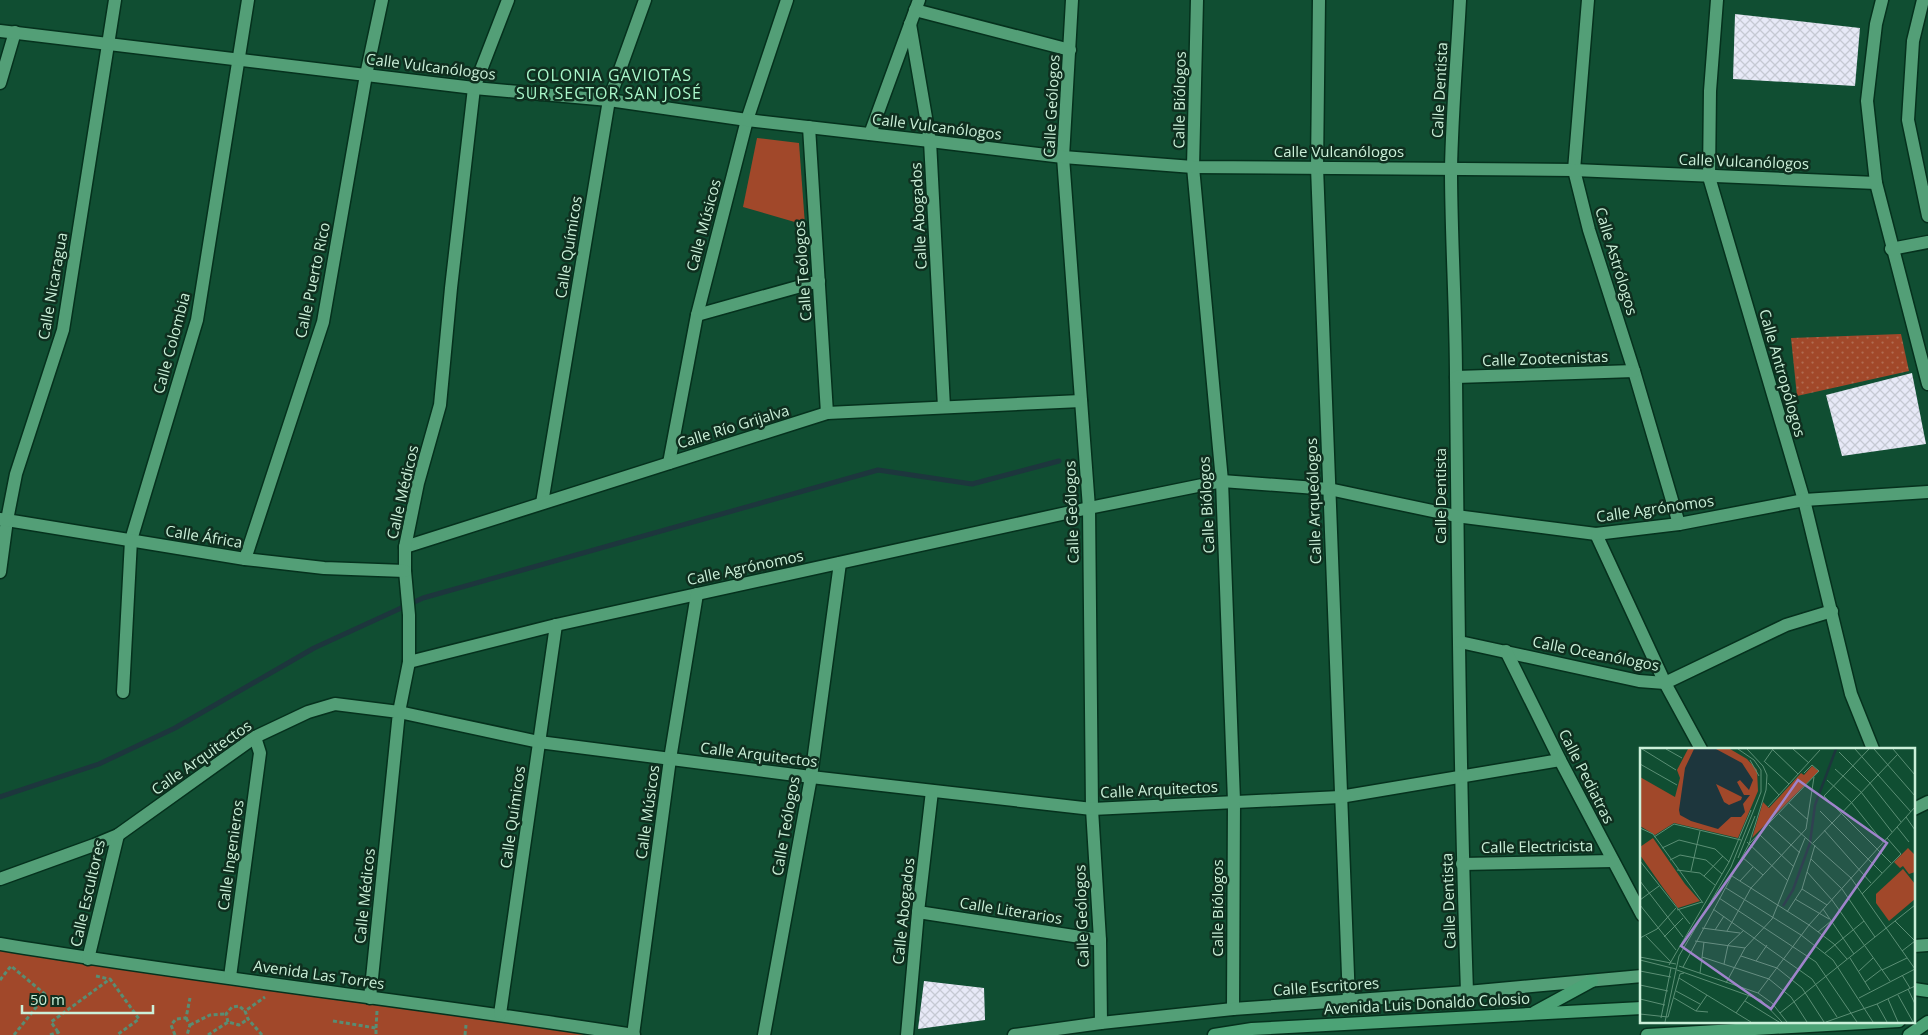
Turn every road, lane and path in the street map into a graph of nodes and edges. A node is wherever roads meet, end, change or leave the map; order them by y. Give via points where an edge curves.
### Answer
1 (115, 0) edge
2 (248, 0) edge
3 (382, 0) edge
4 (508, 0) edge
5 (645, 0) edge
6 (787, 0) edge
7 (1072, 0) edge
8 (1197, 0) edge
9 (1319, 0) edge
10 (1460, 0) edge
11 (1588, 0) edge
12 (1717, 0) edge
13 (1882, 0) edge
14 (1923, 0) edge
15 (917, 5) edge
16 (910, 24) junction
17 (0, 31) edge
18 (15, 32) junction
19 (108, 44) junction
20 (1070, 50) junction
21 (239, 60) junction
22 (366, 75) junction
23 (0, 83) edge
24 (474, 88) junction
25 (609, 100) junction
26 (747, 120) junction
27 (809, 127) junction
28 (870, 134) junction
29 (930, 141) junction
30 (1063, 157) junction
31 (1193, 167) junction
32 (1317, 167) junction
33 (1452, 168) junction
34 (1574, 170) junction
35 (1709, 176) junction
36 (1876, 183) junction
37 (1928, 216) edge
38 (1928, 242) edge
39 (1891, 249) junction
40 (819, 281) junction
41 (697, 315) junction
42 (1634, 371) junction
43 (1456, 377) junction
44 (1928, 384) edge
45 (1081, 401) junction
46 (944, 407) junction
47 (827, 413) junction
48 (669, 463) junction
49 (1222, 481) junction
50 (1329, 489) junction
51 (1928, 492) edge
52 (1804, 500) junction
53 (542, 504) junction
54 (1089, 508) junction
55 (1456, 516) junction
56 (3, 519) edge
57 (1679, 524) junction
58 (1596, 534) junction
59 (131, 540) junction
60 (405, 547) junction
61 (244, 559) junction
62 (840, 563) junction
63 (405, 571) junction
64 (0, 572) edge
65 (697, 594) junction
66 (1832, 611) junction
67 (556, 625) junction
68 (1460, 642) junction
69 (1506, 651) junction
70 (409, 662) junction
71 (1665, 683) junction
72 (123, 692) dead end
73 (399, 712) junction
74 (255, 737) junction
75 (540, 742) junction
76 (1700, 748) edge
77 (1873, 748) edge
78 (670, 759) junction
79 (1560, 760) junction
80 (811, 777) junction
81 (1462, 778) junction
82 (932, 791) junction
83 (1340, 797) junction
84 (1234, 801) junction
85 (1928, 802) edge
86 (1092, 808) junction
87 (1916, 808) edge
88 (118, 835) junction
89 (1613, 861) junction
90 (1462, 864) junction
91 (0, 879) edge
92 (1640, 911) edge
93 (918, 912) junction
94 (1100, 940) junction
95 (0, 944) edge
96 (88, 959) junction
97 (1640, 976) edge
98 (230, 977) junction
99 (0, 980) edge
100 (1592, 981) junction
101 (1467, 992) junction
102 (256, 995) dead end
103 (190, 998) dead end
104 (370, 998) junction
105 (1349, 1001) junction
106 (1233, 1008) junction
107 (1640, 1008) edge
108 (245, 1011) junction
109 (226, 1014) junction
110 (500, 1014) junction
111 (1532, 1014) junction
112 (186, 1018) junction
113 (248, 1019) junction
114 (333, 1021) dead end
115 (1928, 1021) edge
116 (228, 1022) junction
117 (1881, 1022) edge
118 (1100, 1023) junction
119 (190, 1026) junction
120 (59, 1034) edge
121 (14, 1035) edge
122 (50, 1035) edge
123 (117, 1035) edge
124 (174, 1035) edge
125 (187, 1035) edge
126 (208, 1035) edge
127 (262, 1035) edge
128 (376, 1035) edge
129 (634, 1035) edge
130 (764, 1035) edge
131 (907, 1035) edge
132 (1014, 1035) edge
133 (1214, 1035) edge
134 (1646, 1035) edge
135 (1909, 1035) edge

1 - 19 street, Calle Nicaragua
2 - 21 street, Calle Colombia
3 - 22 street, Calle Puerto Rico
4 - 24 street, Calle Médicos
5 - 25 street, Calle Químicos
6 - 26 street, Calle Músicos
7 - 20 street, Calle Geólogos
8 - 31 street, Calle Biólogos
9 - 32 street, Calle Arqueólogos
10 - 33 street, Calle Dentista
11 - 34 street, Calle Astrólogos
12 - 35 street, Calle Antropólogos via 1710,91
13 - 36 street via 1867,101
14 - 37 street via 1913,41 1908,120
15 - 16 street
15 - 20 street
16 - 28 street
16 - 29 street, Calle Abogados
17 - 18 street, Calle Vulcanólogos
18 - 19 street, Calle Vulcanólogos
18 - 23 street
19 - 21 street, Calle Vulcanólogos
19 - 56 street, Calle Nicaragua via 63,330
20 - 30 street, Calle Geólogos
21 - 22 street, Calle Vulcanólogos
21 - 59 street, Calle Colombia via 197,320
22 - 24 street, Calle Vulcanólogos
22 - 61 street, Calle Puerto Rico via 323,322
24 - 25 street, Calle Vulcanólogos
24 - 60 street, Calle Médicos via 440,405
25 - 26 street, Calle Vulcanólogos
25 - 53 street, Calle Químicos
26 - 27 street, Calle Vulcanólogos
26 - 41 street, Calle Músicos
27 - 28 street, Calle Vulcanólogos
27 - 40 street, Calle Teólogos
28 - 29 street, Calle Vulcanólogos
29 - 30 street, Calle Vulcanólogos
29 - 46 street, Calle Abogados
30 - 31 street, Calle Vulcanólogos
30 - 45 street, Calle Geólogos
31 - 32 street, Calle Vulcanólogos
31 - 49 street, Calle Biólogos
32 - 33 street, Calle Vulcanólogos
32 - 50 street, Calle Arqueólogos
33 - 34 street, Calle Vulcanólogos
33 - 43 street, Calle Dentista
34 - 35 street, Calle Vulcanólogos
34 - 42 street, Calle Astrólogos via 1589,230
35 - 36 street, Calle Vulcanólogos
35 - 52 street, Calle Antropólogos
36 - 39 street
38 - 39 street
39 - 44 street
40 - 41 street
40 - 47 street, Calle Teólogos
41 - 48 street, Calle Músicos
42 - 43 street, Calle Zootecnistas
42 - 57 street, Calle Astrólogos
43 - 55 street, Calle Dentista
45 - 46 street, Calle Río Grijalva
45 - 54 street, Calle Geólogos
46 - 47 street, Calle Río Grijalva
47 - 48 street, Calle Río Grijalva
48 - 53 street, Calle Río Grijalva
49 - 50 street, Calle Agrónomos
49 - 54 street, Calle Agrónomos
49 - 84 street, Calle Biólogos
50 - 55 street, Calle Agrónomos
50 - 83 street, Calle Arqueólogos
51 - 52 street, Calle Agrónomos
52 - 57 street, Calle Agrónomos
52 - 66 street, Calle Antropólogos
53 - 60 street, Calle Río Grijalva
54 - 62 street, Calle Agrónomos
54 - 86 street, Calle Geólogos
55 - 58 street, Calle Agrónomos
55 - 68 street, Calle Dentista
56 - 59 street, Calle África
56 - 64 street, Calle Nicaragua
57 - 58 street, Calle Agrónomos
58 - 71 street
59 - 61 street, Calle África
59 - 72 street, Calle Colombia
60 - 63 street, Calle Médicos
61 - 63 street, Calle África via 324,568
62 - 65 street, Calle Agrónomos
62 - 80 street, Calle Teólogos
63 - 70 street, Calle Médicos
65 - 67 street, Calle Agrónomos
65 - 78 street, Calle Músicos
66 - 71 street, Calle Oceanólogos via 1786,625
66 - 77 street, Calle Antropólogos via 1852,694
67 - 70 street, Calle Agrónomos
67 - 75 street, Calle Químicos
68 - 69 street, Calle Oceanólogos
68 - 81 street, Calle Dentista
69 - 71 street, Calle Oceanólogos via 1639,681
69 - 79 street, Calle Pediatras
70 - 73 street, Calle Médicos
71 - 76 street
73 - 74 street, Calle Arquitectos via 335,704 308,712
73 - 75 street, Calle Arquitectos
73 - 104 street, Calle Médicos
74 - 88 street, Calle Arquitectos
74 - 98 street, Calle Ingenieros via 260,753
75 - 78 street, Calle Arquitectos
75 - 110 street, Calle Químicos
78 - 80 street, Calle Arquitectos
78 - 129 street, Calle Músicos
79 - 81 street, Calle Arquitectos
79 - 89 street, Calle Pediatras
80 - 82 street, Calle Arquitectos
80 - 130 street, Calle Teólogos
81 - 83 street, Calle Arquitectos
81 - 90 street, Calle Dentista
82 - 86 street, Calle Arquitectos
82 - 93 street, Calle Abogados
83 - 84 street, Calle Arquitectos
83 - 105 street, Calle Arqueólogos
84 - 86 street, Calle Arquitectos
84 - 106 street, Calle Biólogos
85 - 87 street
86 - 94 street, Calle Geólogos
88 - 91 street, Calle Arquitectos
88 - 96 street, Calle Escultores
89 - 90 street, Calle Electricista
89 - 92 street, Calle Pediatras
90 - 101 street, Calle Dentista
93 - 94 street, Calle Literarios
93 - 131 street, Calle Abogados
94 - 118 street, Calle Geólogos
95 - 96 street, Avenida Las Torres
96 - 98 street, Avenida Las Torres
97 - 100 street, Calle Escritores
98 - 104 street, Avenida Las Torres
99 - 121 path via 11,966 46,995
100 - 101 street, Calle Escritores
100 - 111 main road
101 - 105 street, Calle Escritores
102 - 108 path via 266,997
103 - 112 path
104 - 110 street, Avenida Las Torres
105 - 106 street, Calle Escritores
106 - 118 street, Calle Escritores
107 - 111 main road, Avenida Luis Donaldo Colosio
108 - 109 path via 239,1006 232,1007
108 - 113 path
109 - 116 path
109 - 119 path via 210,1016
110 - 129 street, Avenida Las Torres
111 - 133 main road, Avenida Luis Donaldo Colosio via 1252,1029
112 - 119 path
112 - 124 path via 176,1019 171,1025
113 - 116 path via 239,1025
113 - 127 path
114 - 128 path via 376,1028
115 - 135 main road
116 - 126 path
117 - 134 main road
118 - 132 street, Calle Escritores
119 - 125 path
120 - 122 path
120 - 123 path via 50,1022 110,979 139,1019

